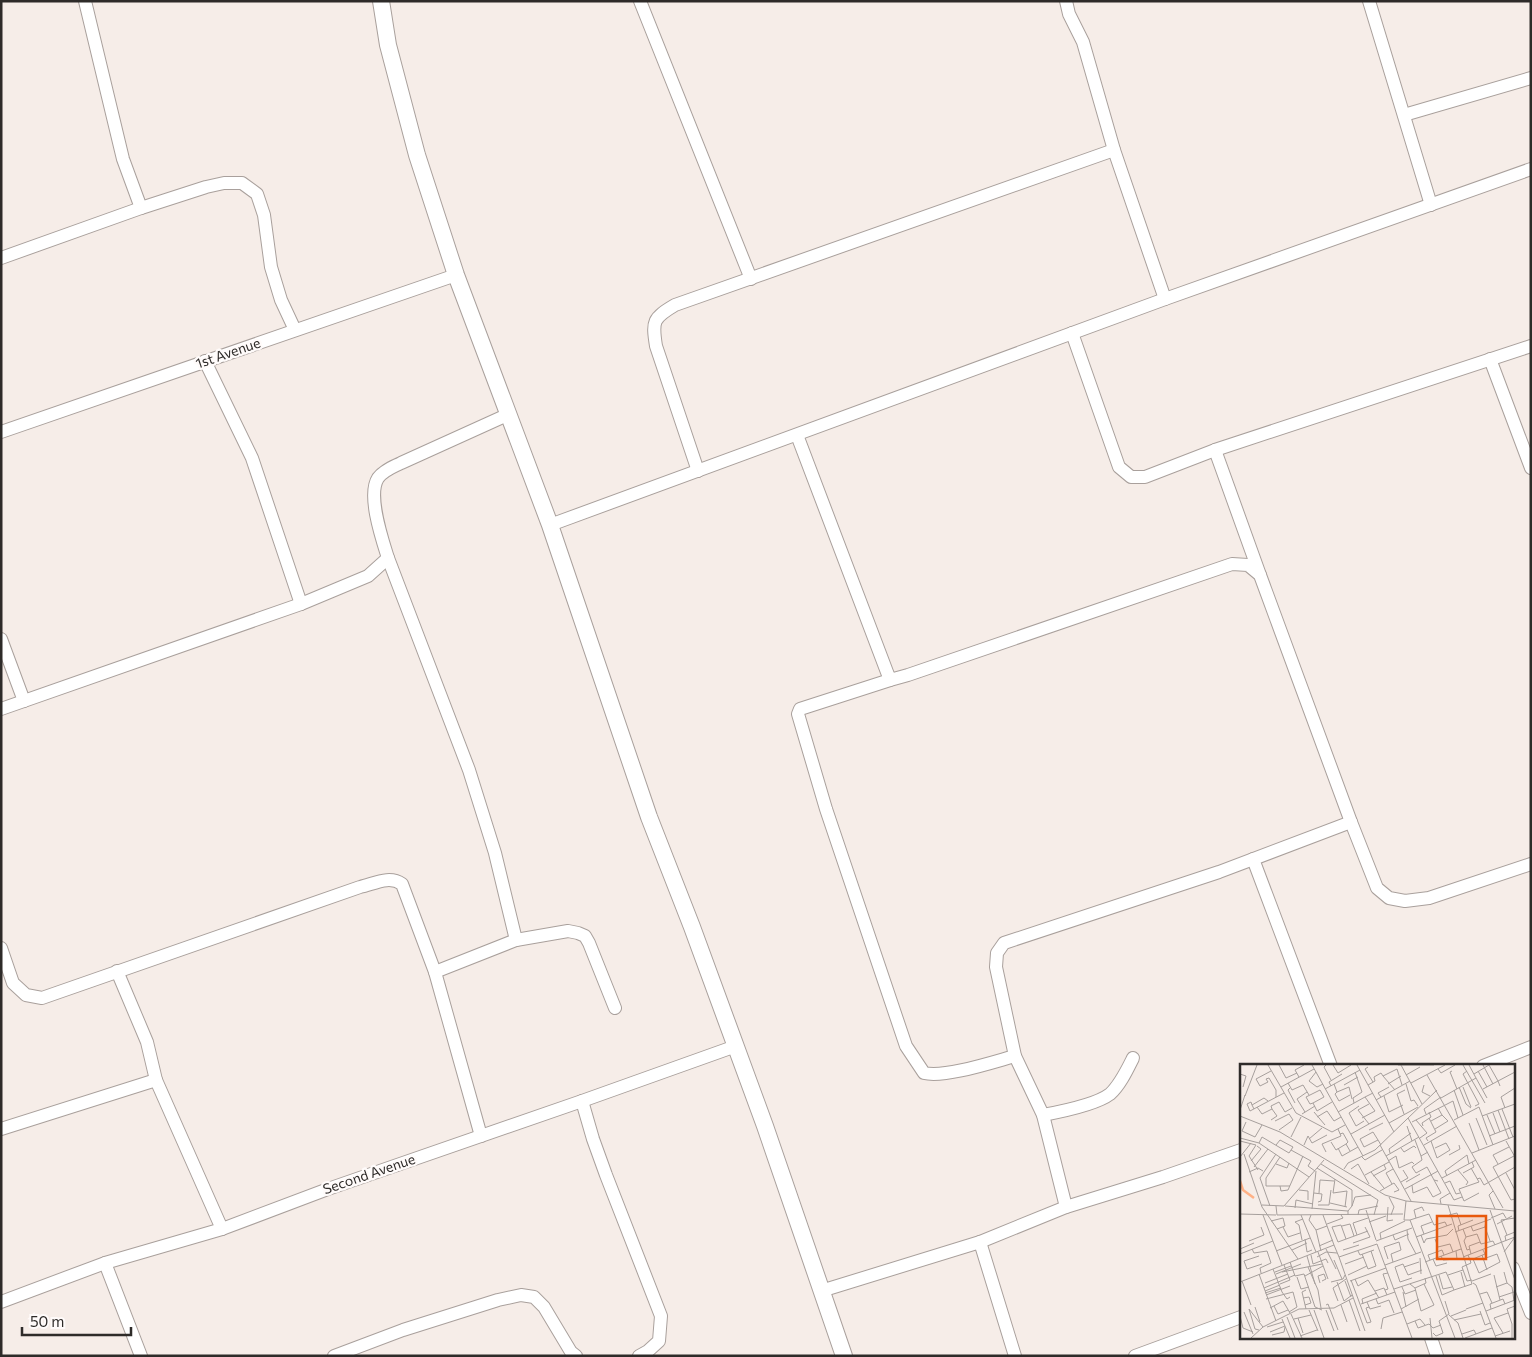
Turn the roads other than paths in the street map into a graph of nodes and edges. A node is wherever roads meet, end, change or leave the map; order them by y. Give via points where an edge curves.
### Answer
1 (85, 1) edge
2 (381, 1) edge
3 (640, 1) edge
4 (1066, 1) edge
5 (1369, 1) edge
6 (1531, 78) edge
7 (1404, 115) junction
8 (1114, 150) junction
9 (1531, 170) edge
10 (1431, 205) junction
11 (141, 208) junction
12 (1, 258) edge
13 (456, 275) junction
14 (751, 278) junction
15 (1165, 300) junction
16 (295, 330) junction
17 (1072, 333) junction
18 (1531, 346) edge
19 (1490, 359) junction
20 (205, 361) junction
21 (508, 415) junction
22 (1, 432) edge
23 (797, 435) junction
24 (1215, 450) junction
25 (1531, 468) edge
26 (698, 471) junction
27 (550, 525) junction
28 (388, 558) junction
29 (1260, 575) junction
30 (301, 604) junction
31 (1, 639) edge
32 (890, 680) junction
33 (24, 701) junction
34 (1, 710) edge
35 (1350, 822) junction
36 (1253, 859) junction
37 (1531, 864) edge
38 (516, 940) junction
39 (1, 948) edge
40 (118, 971) junction
41 (435, 972) junction
42 (615, 1008) dead end
43 (736, 1046) junction
44 (1531, 1047) edge
45 (1015, 1056) junction
46 (1134, 1058) dead end
47 (1330, 1064) edge
48 (1488, 1064) edge
49 (156, 1080) junction
50 (582, 1101) junction
51 (1043, 1115) junction
52 (1, 1129) edge
53 (481, 1136) junction
54 (1240, 1150) edge
55 (1066, 1207) junction
56 (222, 1228) junction
57 (980, 1242) junction
58 (105, 1263) junction
59 (1514, 1270) edge
60 (821, 1291) junction
61 (1, 1302) edge
62 (1531, 1313) edge
63 (1240, 1317) edge
64 (1432, 1340) edge
65 (141, 1356) edge
66 (334, 1356) edge
67 (576, 1356) edge
68 (639, 1356) edge
69 (844, 1356) edge
70 (1015, 1356) edge
71 (1136, 1356) edge
72 (1437, 1356) edge

1 - 11 street via 123,159
2 - 13 street via 388,45 415,146
3 - 14 street
4 - 8 street via 1068,14 1083,42
5 - 7 street
6 - 7 street
7 - 10 street
8 - 14 street
8 - 15 street
9 - 10 street
10 - 15 street
11 - 12 street
11 - 16 street via 224,183 242,184 257,194 264,215 271,267
13 - 16 street, 1st Avenue
13 - 21 street
14 - 26 street via 659,314 653,328 656,346
15 - 17 street
16 - 20 street, 1st Avenue
17 - 23 street
17 - 24 street via 1119,468 1131,477 1145,477
18 - 19 street
19 - 24 street
19 - 25 street
20 - 22 street, 1st Avenue
20 - 30 street via 252,458
21 - 27 street
21 - 28 street via 384,471 377,479 374,490 377,520
23 - 26 street
23 - 32 street
24 - 29 street
26 - 27 street
27 - 43 street via 650,817
28 - 30 street via 368,576
28 - 38 street via 469,770 495,853
29 - 32 street via 1248,565 1232,564
29 - 35 street
30 - 33 street
31 - 33 street
32 - 45 street via 800,709 798,714 829,818 906,1046 924,1073 945,1074
33 - 34 street
35 - 36 street
35 - 37 street via 1377,888 1389,898 1405,901 1429,898
36 - 45 street via 1004,943 997,953 996,967
36 - 47 street
38 - 41 street
38 - 42 street via 568,931 585,936
39 - 40 street via 13,983 26,995 42,998
40 - 41 street via 388,879 402,884
40 - 49 street via 146,1042
41 - 53 street
43 - 50 street, Second Avenue
43 - 60 street
44 - 48 street
45 - 51 street
46 - 51 street via 1108,1095 1074,1109
49 - 52 street
49 - 56 street
50 - 53 street, Second Avenue
50 - 68 street via 606,1175 661,1316 659,1341
51 - 55 street
53 - 56 street, Second Avenue
54 - 55 street
55 - 57 street
56 - 58 street, Second Avenue
57 - 60 street
57 - 70 street
58 - 61 street, Second Avenue
58 - 65 street
59 - 62 street
60 - 69 street
63 - 71 street
64 - 72 street
66 - 67 street via 403,1330 521,1295 534,1297 539,1302

